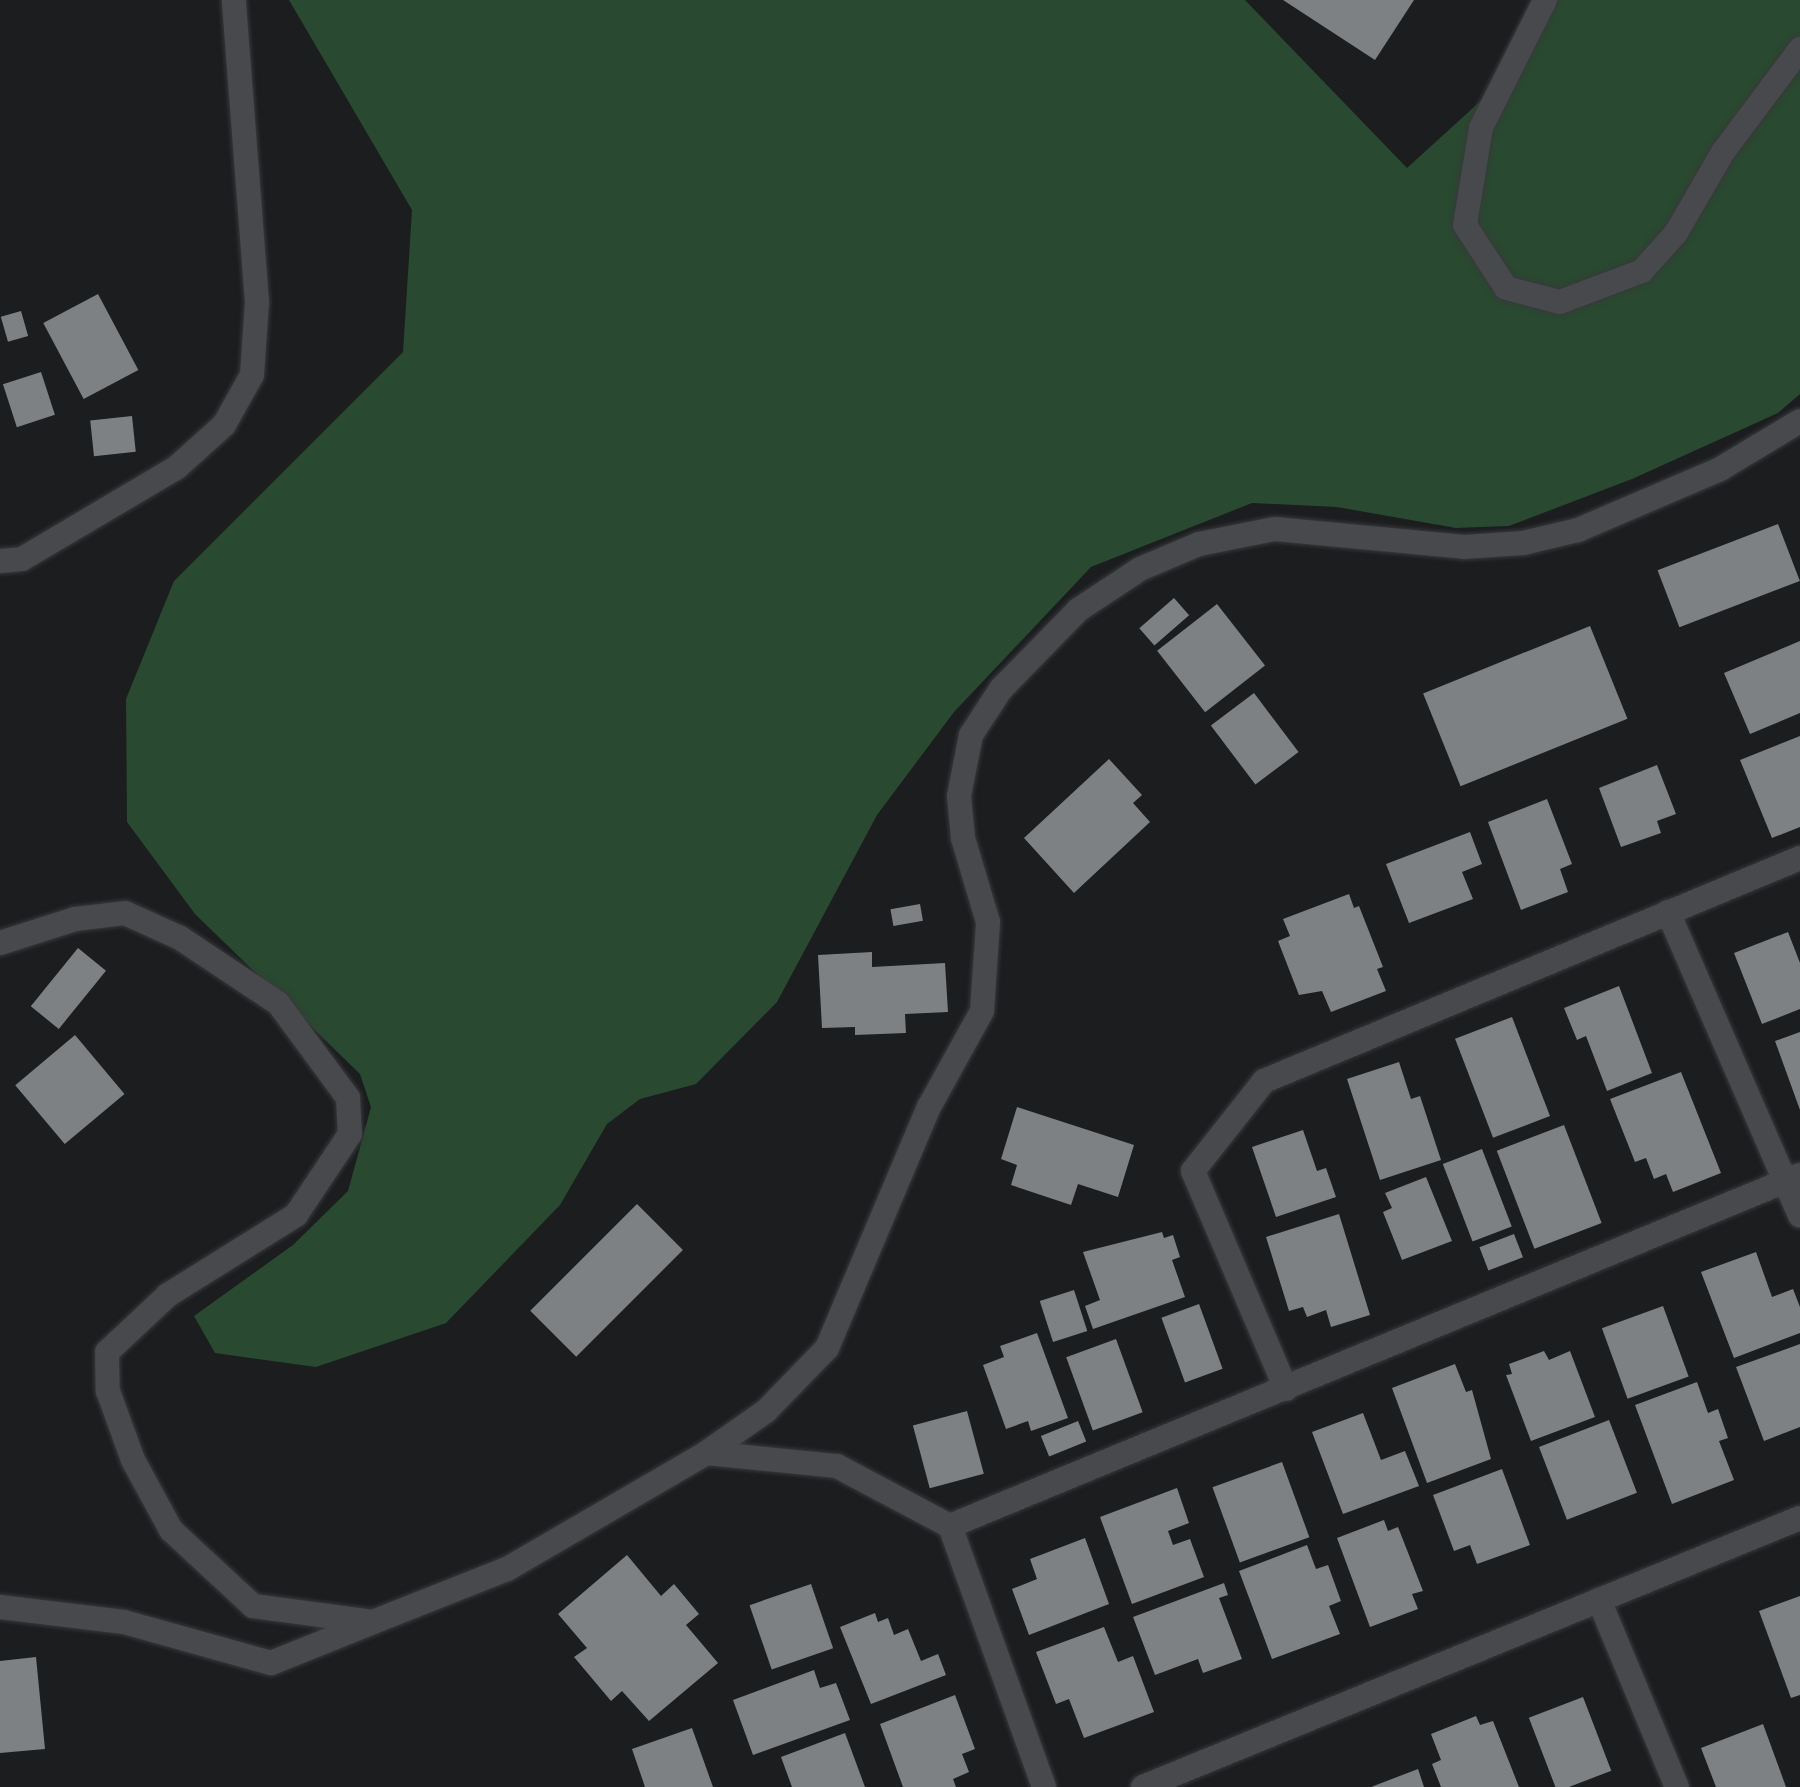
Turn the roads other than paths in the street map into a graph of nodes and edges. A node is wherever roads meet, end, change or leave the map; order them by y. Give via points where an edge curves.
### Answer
1 (234, 0) edge
2 (1545, 0) edge
3 (1800, 49) edge
4 (1800, 421) edge
5 (0, 561) edge
6 (1800, 858) edge
7 (1668, 912) junction
8 (0, 943) edge
9 (1793, 1178) edge
10 (1800, 1216) edge
11 (1286, 1389) junction
12 (706, 1453) junction
13 (1800, 1518) edge
14 (950, 1526) junction
15 (1599, 1600) junction
16 (0, 1607) edge
17 (373, 1622) junction
18 (1044, 1787) edge
19 (1143, 1787) edge
20 (1677, 1787) edge

1 - 5 street via 257,302 252,375 224,425 176,468 22,559
2 - 3 street via 1481,128 1465,225 1506,288 1560,302 1642,271 1676,233 1723,152
4 - 12 street via 1720,469 1578,530 1523,543 1464,547 1275,529 1199,544 1155,563 1078,610 1001,689 971,735 959,796 963,838 988,922 982,1011 929,1107 827,1348 766,1411
6 - 7 street
7 - 9 street
7 - 11 street via 1264,1081 1193,1171
8 - 17 street via 75,919 125,913 180,938 278,1003 348,1098 350,1134 296,1215 168,1295 137,1323 107,1352 108,1391 133,1460 171,1530 253,1606
9 - 10 street
9 - 11 street
11 - 14 street
12 - 14 street via 837,1466
12 - 17 street via 507,1569
13 - 15 street
14 - 18 street
15 - 19 street
15 - 20 street
16 - 17 street via 124,1622 271,1663

